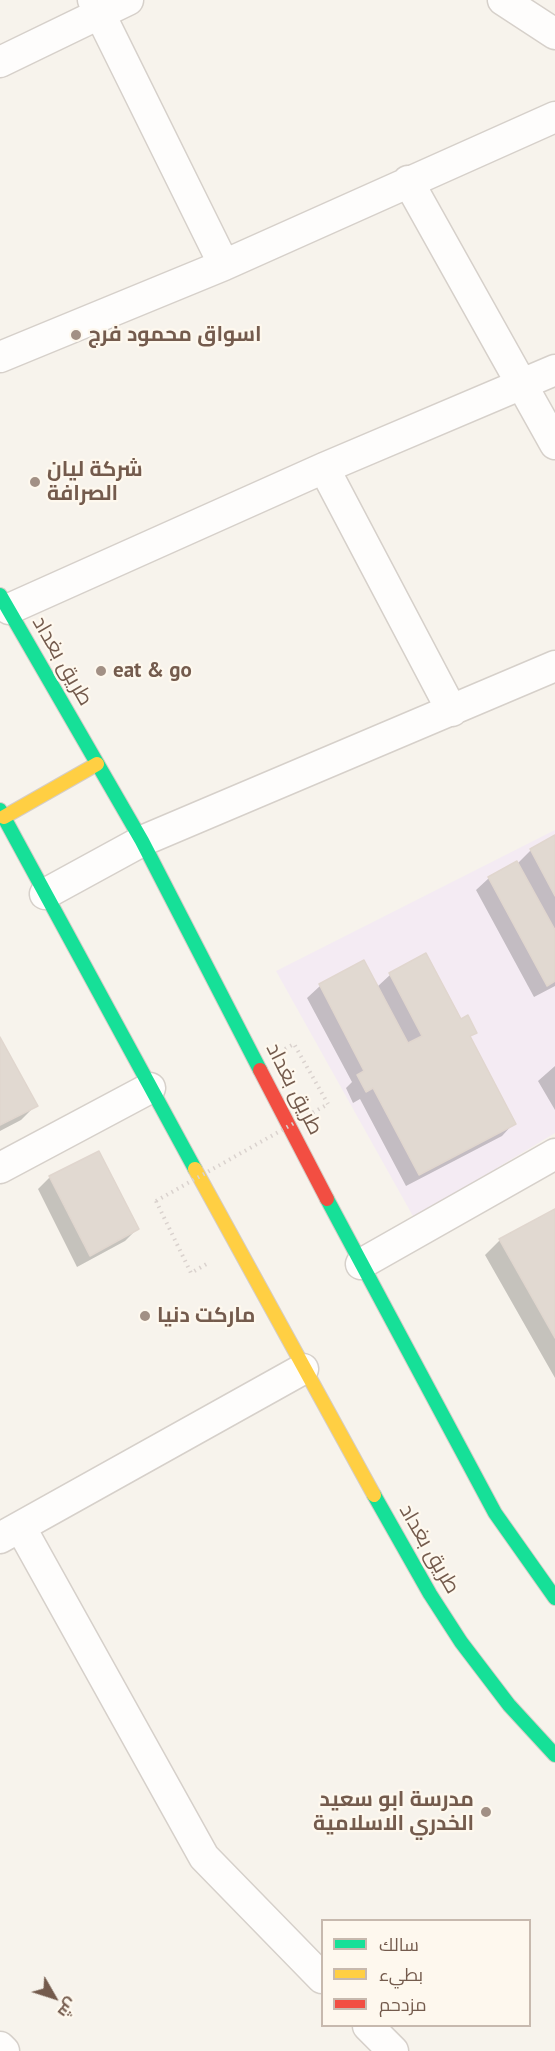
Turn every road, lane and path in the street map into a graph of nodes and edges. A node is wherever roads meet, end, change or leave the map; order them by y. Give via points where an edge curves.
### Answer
1 (128, 0) edge
2 (503, 0) edge
3 (96, 7) edge
4 (555, 34) edge
5 (0, 62) edge
6 (555, 117) edge
7 (408, 181) junction
8 (224, 266) junction
9 (0, 357) edge
10 (555, 370) edge
11 (522, 384) junction
12 (555, 444) edge
13 (324, 468) junction
14 (4, 602) edge
15 (555, 666) edge
16 (452, 711) junction
17 (97, 764) junction
18 (2, 814) edge
19 (142, 842) junction
20 (45, 894) junction
21 (294, 1044) dead end
22 (150, 1089) junction
23 (555, 1154) edge
24 (0, 1168) edge
25 (361, 1264) junction
26 (191, 1273) dead end
27 (303, 1369) junction
28 (10, 1533) edge
29 (555, 1598) edge
30 (555, 1755) edge
31 (321, 1977) edge
32 (370, 2027) edge
33 (0, 2047) edge
34 (4, 2051) edge
35 (393, 2051) edge

1 - 3 street
2 - 4 street
3 - 5 street
3 - 8 street
6 - 7 street
7 - 8 street
7 - 11 street
8 - 9 street
10 - 11 street
11 - 12 street
11 - 13 street
13 - 14 street
13 - 16 street
14 - 17 main road, طريق بغداد
15 - 16 street
16 - 19 street
17 - 18 main road
17 - 19 main road, طريق بغداد
18 - 20 main road, طريق بغداد
19 - 20 street
19 - 25 main road, طريق بغداد
20 - 22 main road, طريق بغداد
21 - 26 path, bridge via 328,1104 156,1201
22 - 24 street
22 - 27 main road, طريق بغداد
23 - 25 street
25 - 29 main road, طريق بغداد via 495,1513
27 - 28 street
27 - 30 main road, طريق بغداد via 461,1642 509,1705
28 - 31 street via 204,1857
32 - 35 street
33 - 34 street

